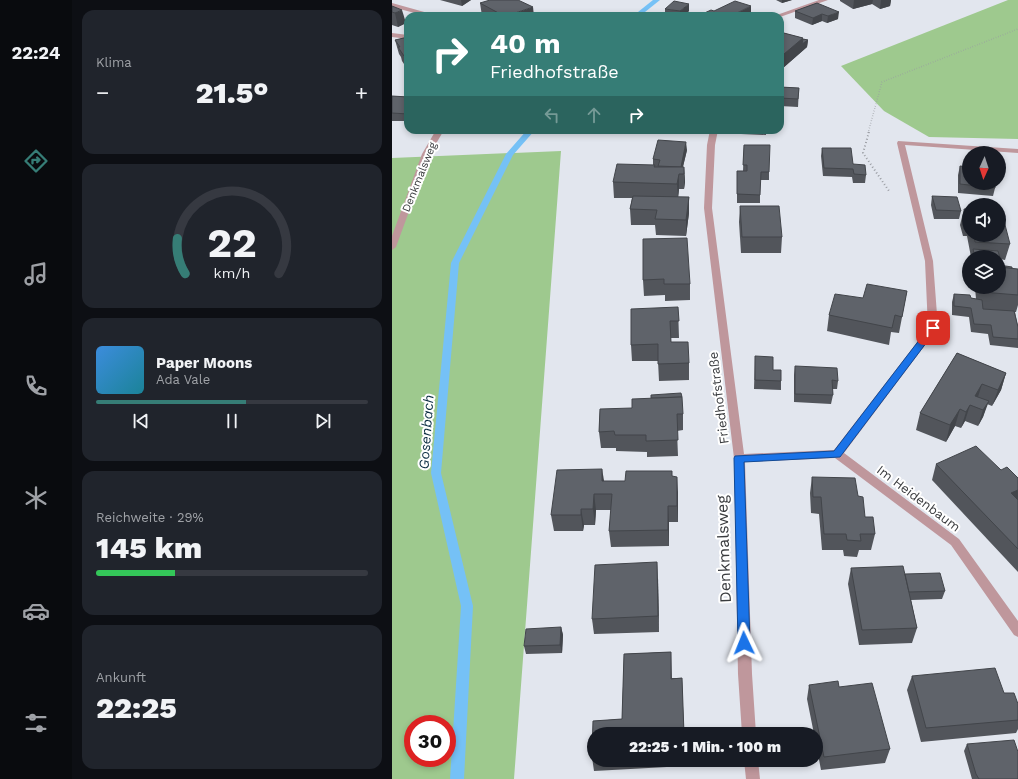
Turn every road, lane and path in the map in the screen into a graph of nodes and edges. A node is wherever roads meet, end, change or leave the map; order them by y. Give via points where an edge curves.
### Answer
1 (825, 0) edge
2 (392, 5) edge
3 (418, 12) edge
4 (784, 14) edge
5 (1018, 29) edge
6 (392, 35) edge
7 (404, 36) edge
8 (438, 134) edge
9 (713, 134) edge
10 (1018, 151) edge
11 (915, 205) junction
12 (392, 247) edge
13 (837, 454) junction
14 (738, 458) junction
15 (1018, 631) edge
16 (749, 727) edge
17 (752, 767) edge
18 (753, 779) edge

1 - 4 street
2 - 3 street
5 - 11 path via 882,82 863,153 894,197
6 - 7 street
8 - 12 street, Denkmalsweg via 426,154
9 - 14 street, Friedhofstraße via 708,208
10 - 11 street via 901,143
11 - 13 street via 929,261 933,328
13 - 14 street, Friedhofstraße
13 - 15 street, Im Heidenbaum via 955,542
14 - 16 street, Denkmalsweg
17 - 18 street

